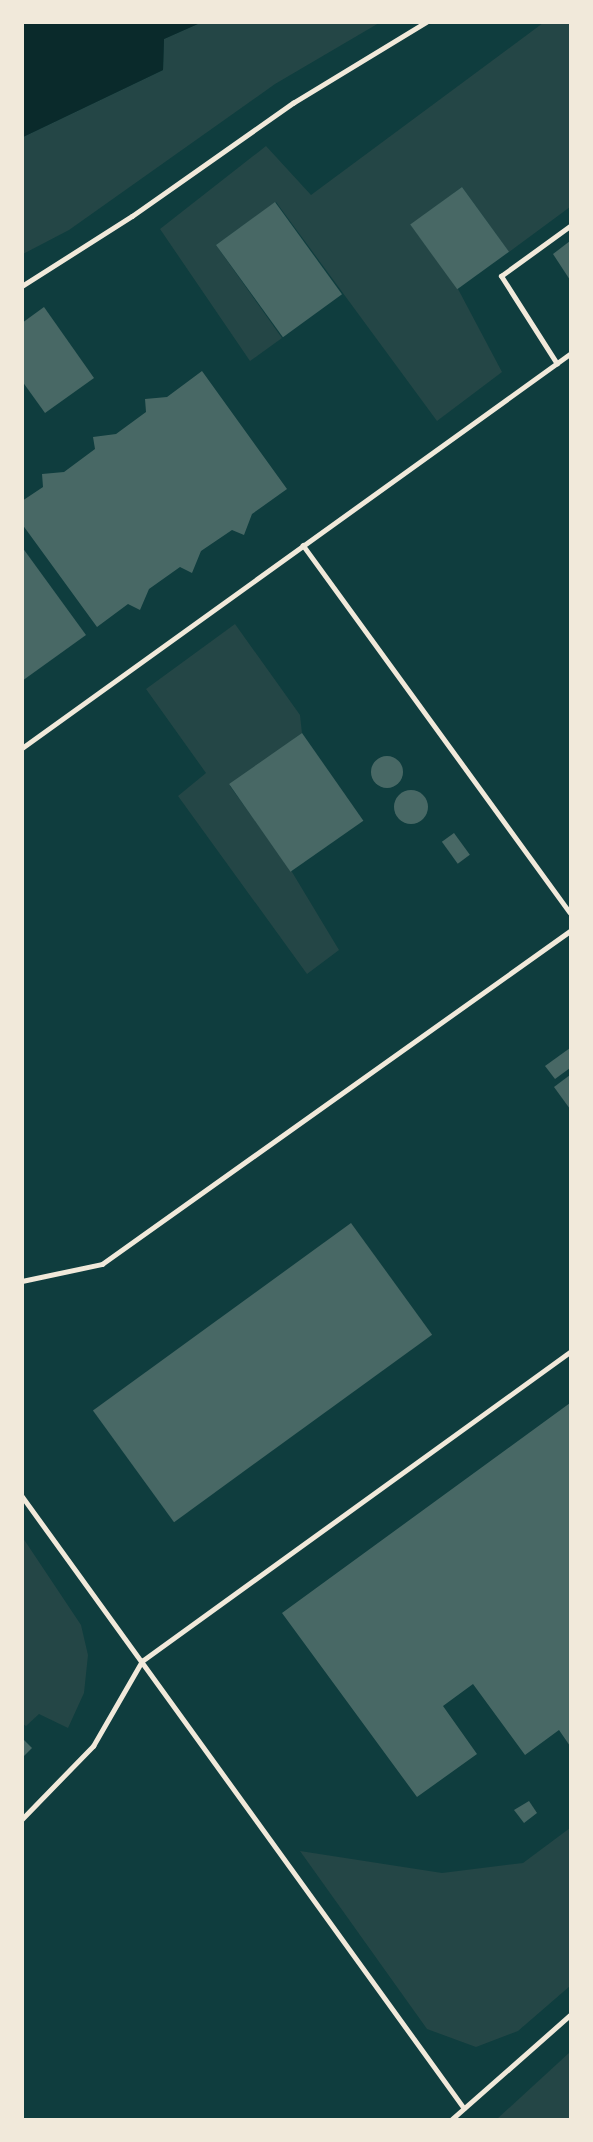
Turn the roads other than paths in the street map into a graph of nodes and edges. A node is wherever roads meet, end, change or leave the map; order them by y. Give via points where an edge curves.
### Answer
1 (426, 22) edge
2 (570, 226) edge
3 (22, 286) edge
4 (570, 354) edge
5 (556, 364) junction
6 (303, 545) junction
7 (22, 748) edge
8 (570, 912) edge
9 (570, 931) edge
10 (22, 1281) edge
11 (570, 1352) edge
12 (22, 1496) edge
13 (142, 1661) junction
14 (22, 1819) edge
15 (570, 2015) edge
16 (464, 2108) junction
17 (451, 2120) edge

1 - 3 lane via 292,103 132,216
2 - 5 lane via 501,276
4 - 5 lane
5 - 6 lane
6 - 7 lane
6 - 8 lane
9 - 10 lane via 102,1264
11 - 13 lane
12 - 13 lane
13 - 14 lane via 93,1746
13 - 16 lane
15 - 16 lane
16 - 17 lane

